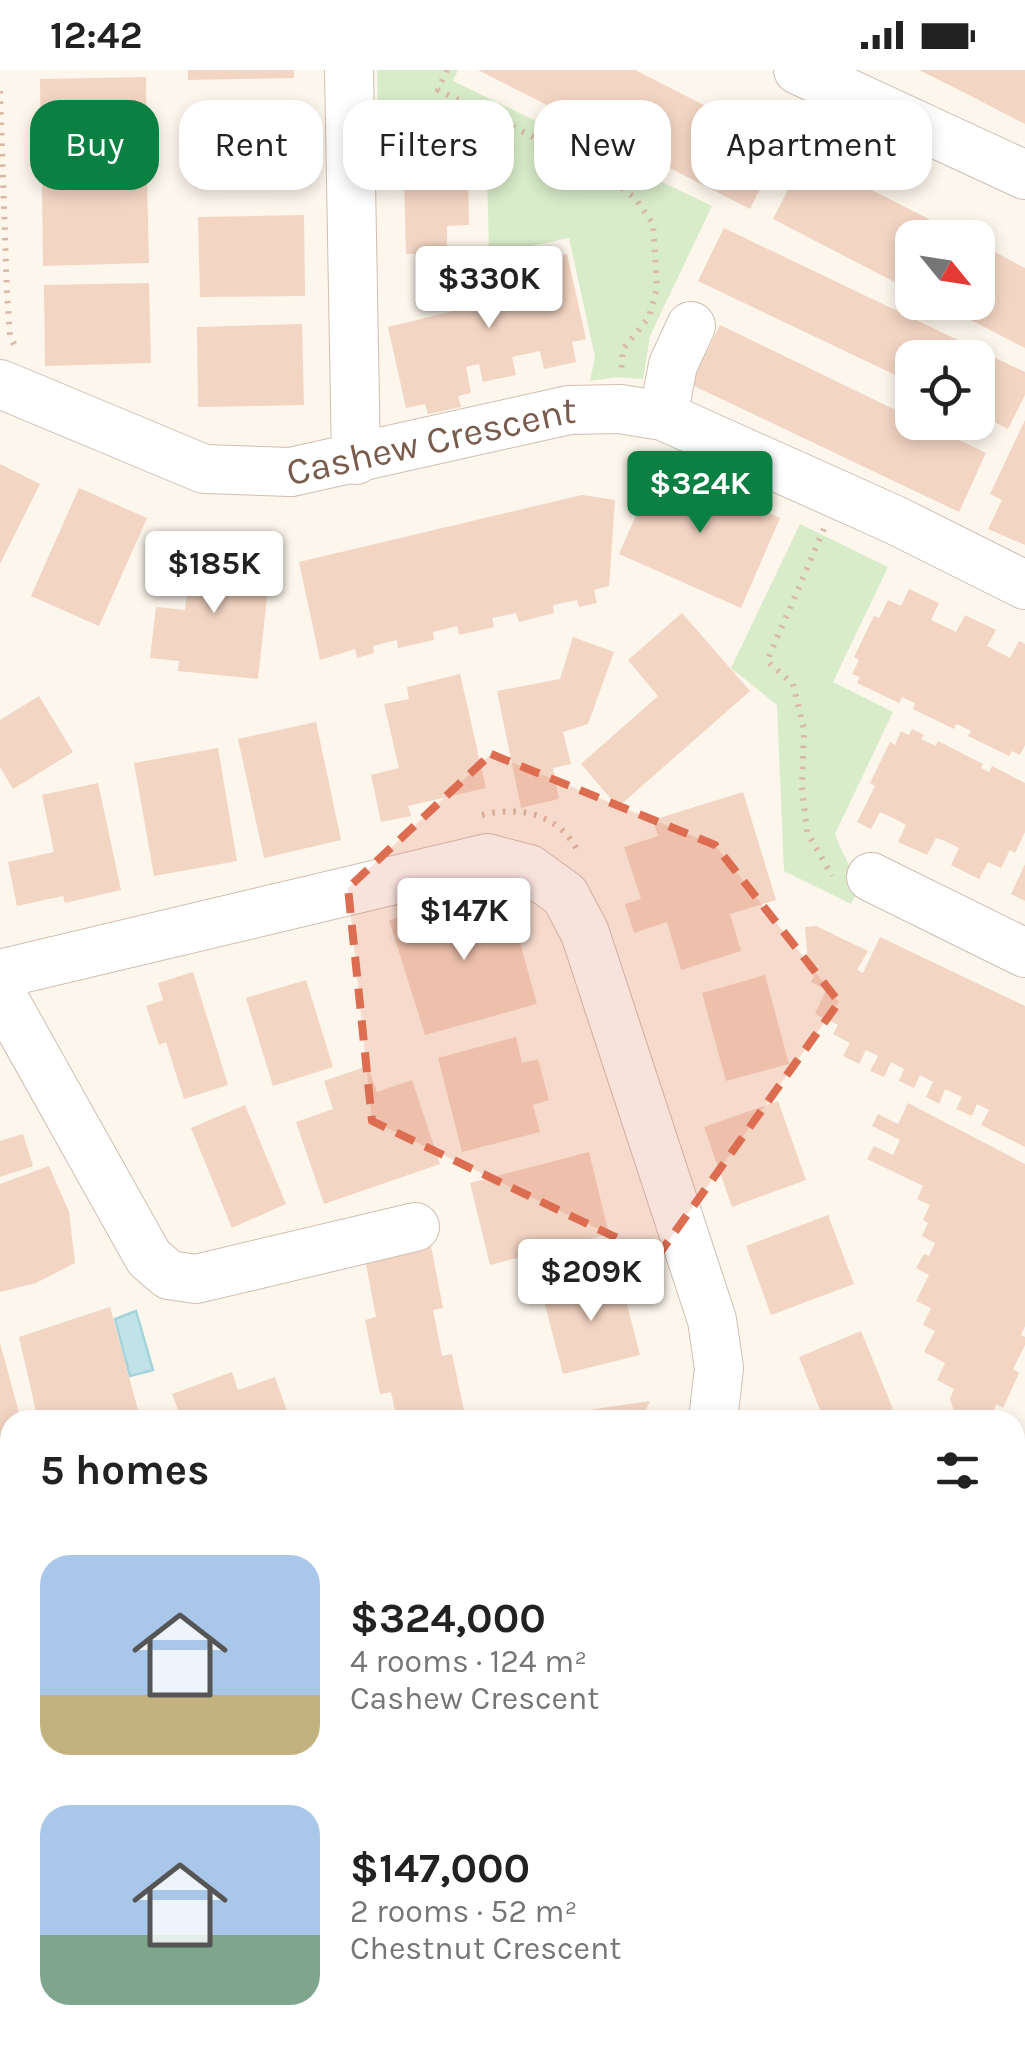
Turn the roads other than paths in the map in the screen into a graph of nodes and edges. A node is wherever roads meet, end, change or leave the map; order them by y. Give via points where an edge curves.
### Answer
1 (350, 70) edge
2 (798, 70) edge
3 (1025, 175) edge
4 (691, 326) dead end
5 (0, 384) edge
6 (663, 416) junction
7 (356, 460) junction
8 (1025, 586) edge
9 (850, 874) road end
10 (1025, 953) edge
11 (0, 974) edge
12 (0, 992) edge
13 (415, 1227) dead end
14 (714, 1410) edge

1 - 7 street
2 - 3 street
4 - 6 street via 673,364
5 - 7 street, Cashew Crescent via 204,469 291,472
6 - 7 street, Cashew Crescent via 620,408 569,410
6 - 8 street, Cashew Crescent
9 - 10 street
11 - 14 street via 487,858 529,870 565,895 585,933 712,1320 719,1368
12 - 13 street via 149,1258 170,1276 196,1279

